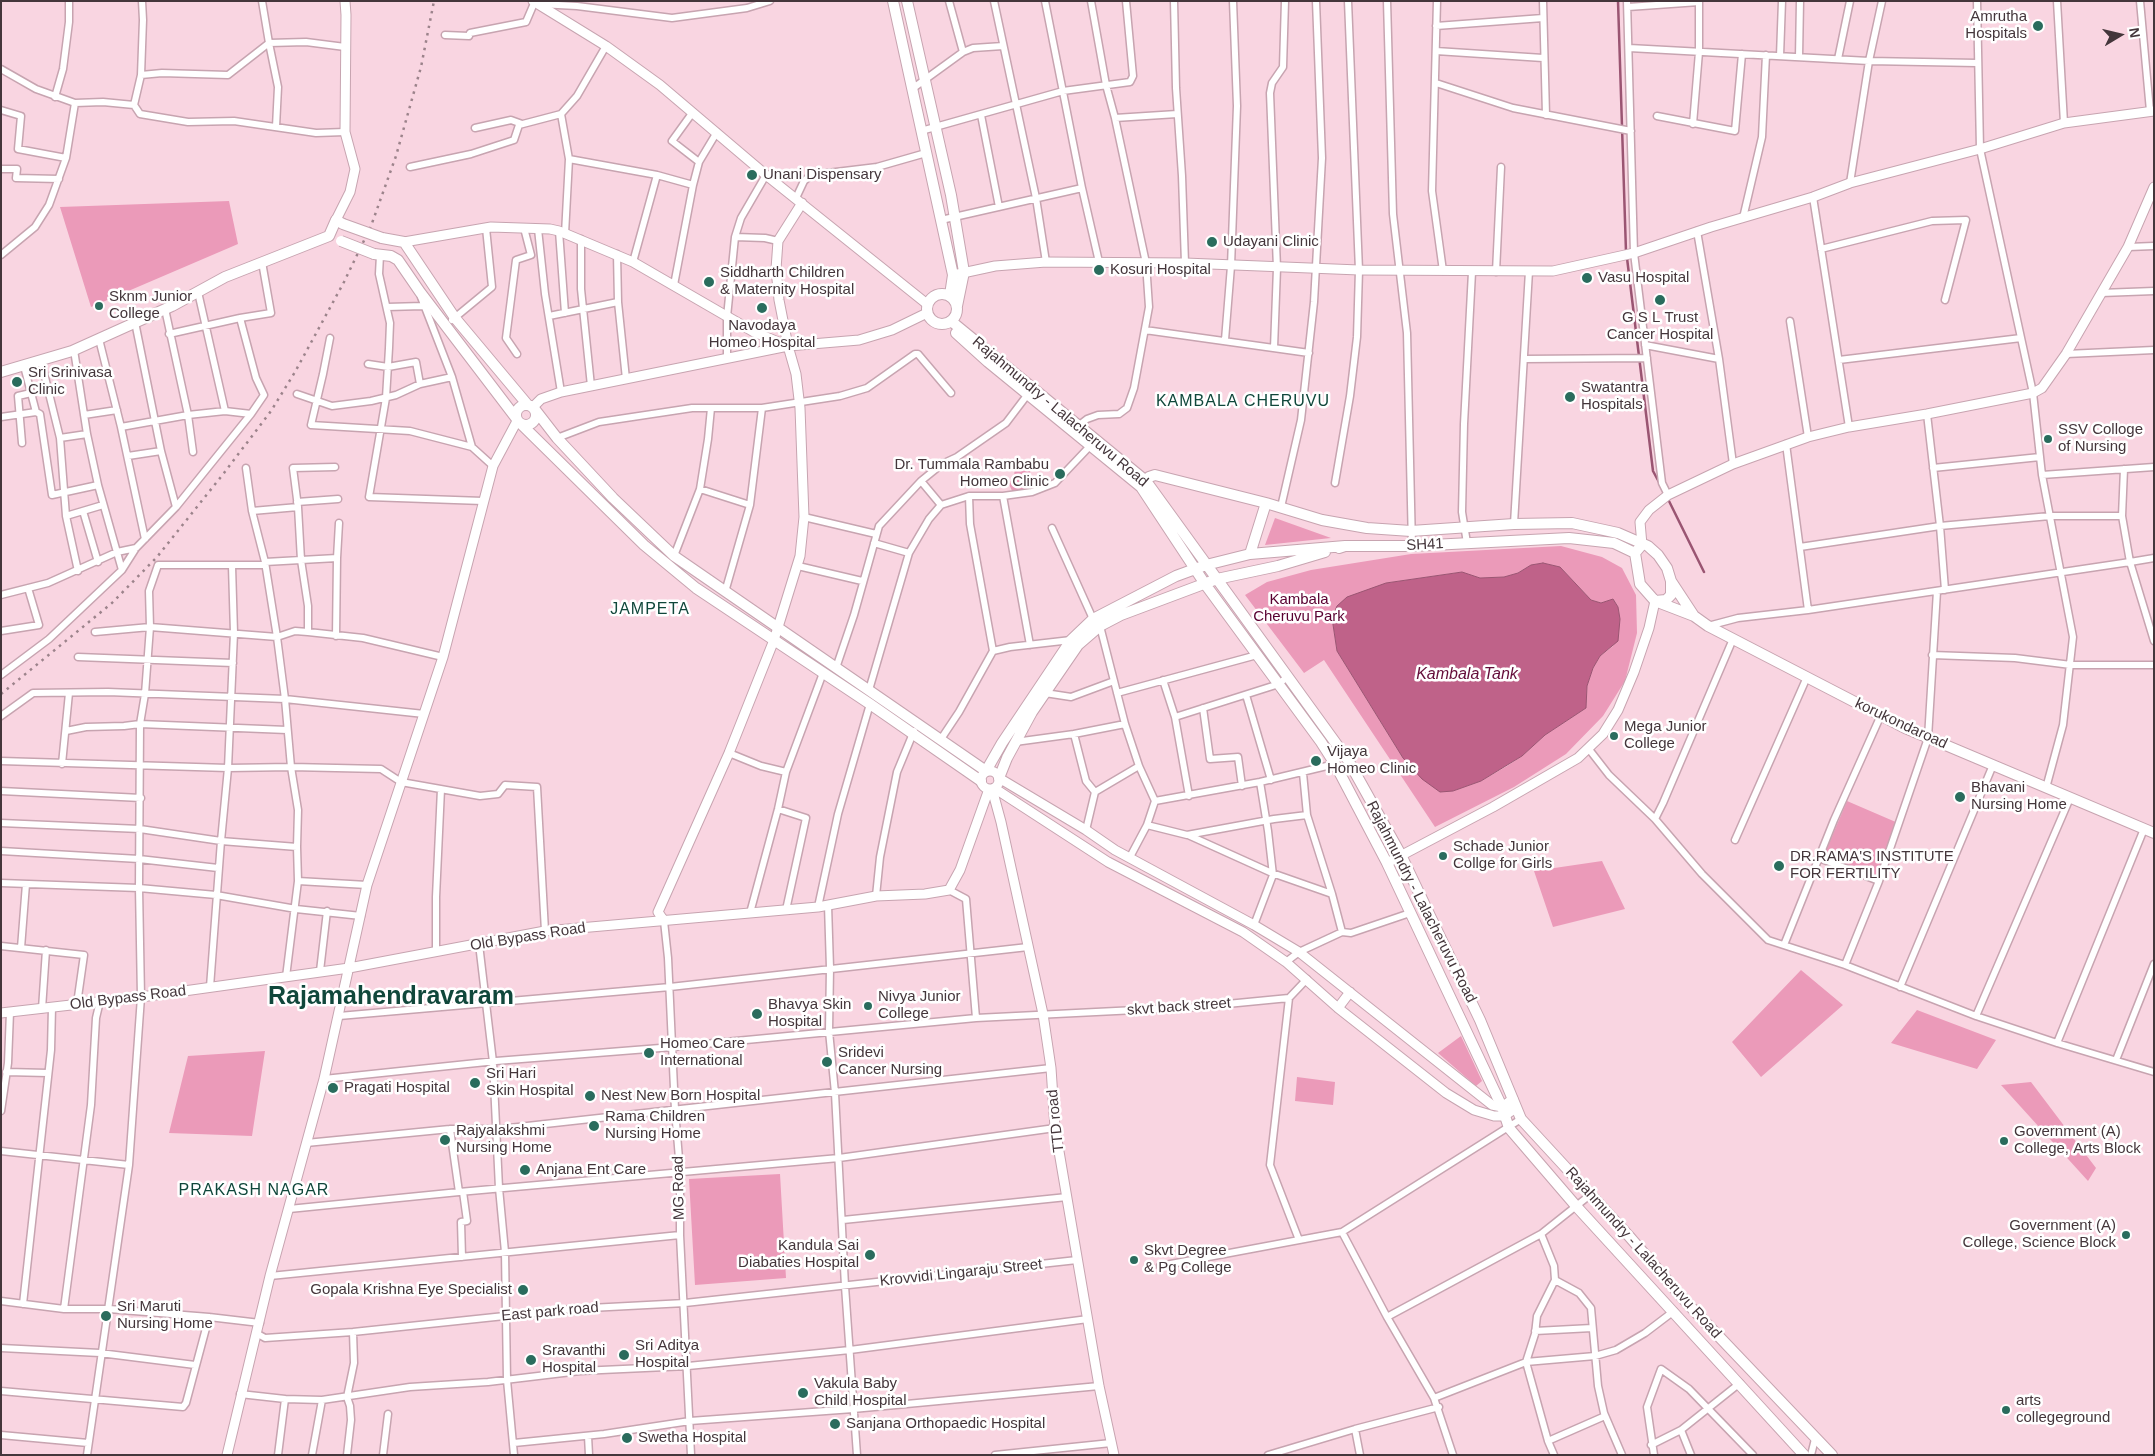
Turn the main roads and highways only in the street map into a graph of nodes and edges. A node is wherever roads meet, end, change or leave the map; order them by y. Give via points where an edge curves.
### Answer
1 (893, 1) edge
2 (907, 1) edge
3 (329, 236) junction
4 (950, 295) junction
5 (957, 306) junction
6 (949, 322) junction
7 (1, 372) edge
8 (530, 406) junction
9 (518, 421) junction
10 (1146, 481) junction
11 (1266, 503) junction
12 (1345, 546) junction
13 (1639, 549) junction
14 (1250, 554) junction
15 (1206, 564) junction
16 (1195, 569) junction
17 (1217, 579) junction
18 (1671, 581) junction
19 (1205, 584) junction
20 (722, 590) junction
21 (711, 599) junction
22 (1655, 601) junction
23 (1694, 616) junction
24 (1097, 622) junction
25 (1330, 734) junction
26 (1321, 742) junction
27 (999, 778) road end
28 (981, 781) road end
29 (2149, 831) edge
30 (1450, 957) junction
31 (1434, 966) junction
32 (1480, 1020) junction
33 (1466, 1029) junction
34 (1804, 1455) edge
35 (1832, 1455) edge

1 - 4 main road via 953,275
2 - 5 main road via 964,272
3 - 7 main road via 225,277 165,309 74,350
3 - 8 main road, bridge via 340,222 385,239 404,242 455,318
3 - 9 main road, bridge via 398,260
4 - 5 main road
4 - 6 main road, Rajahmundry - Lalacheruvu Road via 933,297 927,309 935,322
5 - 6 main road
6 - 10 main road, Rajahmundry - Lalacheruvu Road
6 - 16 main road via 1028,394 1141,487
8 - 9 main road via 518,408
8 - 9 main road via 536,413 533,423 526,425
8 - 20 main road via 613,498 674,556
9 - 21 main road via 644,545
10 - 11 main road via 1155,475
10 - 15 main road, Rajahmundry - Lalacheruvu Road
11 - 13 main road via 1322,520 1411,531 1572,523 1618,533
11 - 14 main road
12 - 13 main road, SH41 via 1569,538
12 - 14 main road
12 - 17 main road, SH41 via 1278,566
13 - 18 main road, korukondaroad via 1648,546 1658,555
13 - 22 main road via 1640,584
14 - 15 main road
15 - 16 main road
15 - 17 main road, Rajahmundry - Lalacheruvu Road
16 - 19 main road
16 - 24 main road via 1176,576
17 - 19 main road, SH41
17 - 25 main road, Rajahmundry - Lalacheruvu Road
18 - 22 main road via 1671,595 1666,600
18 - 23 main road, korukondaroad
19 - 24 main road, SH41
19 - 26 main road
20 - 21 main road
20 - 24 main road via 986,771 1071,640
21 - 28 main road
22 - 23 main road
23 - 29 main road, korukondaroad via 1928,738
24 - 27 main road via 1032,712
25 - 26 main road
25 - 30 main road, Rajahmundry - Lalacheruvu Road via 1348,760 1400,855
26 - 31 main road via 1387,863
30 - 31 main road
30 - 32 main road, Rajahmundry - Lalacheruvu Road
31 - 33 main road
32 - 33 main road
32 - 35 main road, Rajahmundry - Lalacheruvu Road via 1521,1119 1687,1303
33 - 34 main road via 1509,1128

